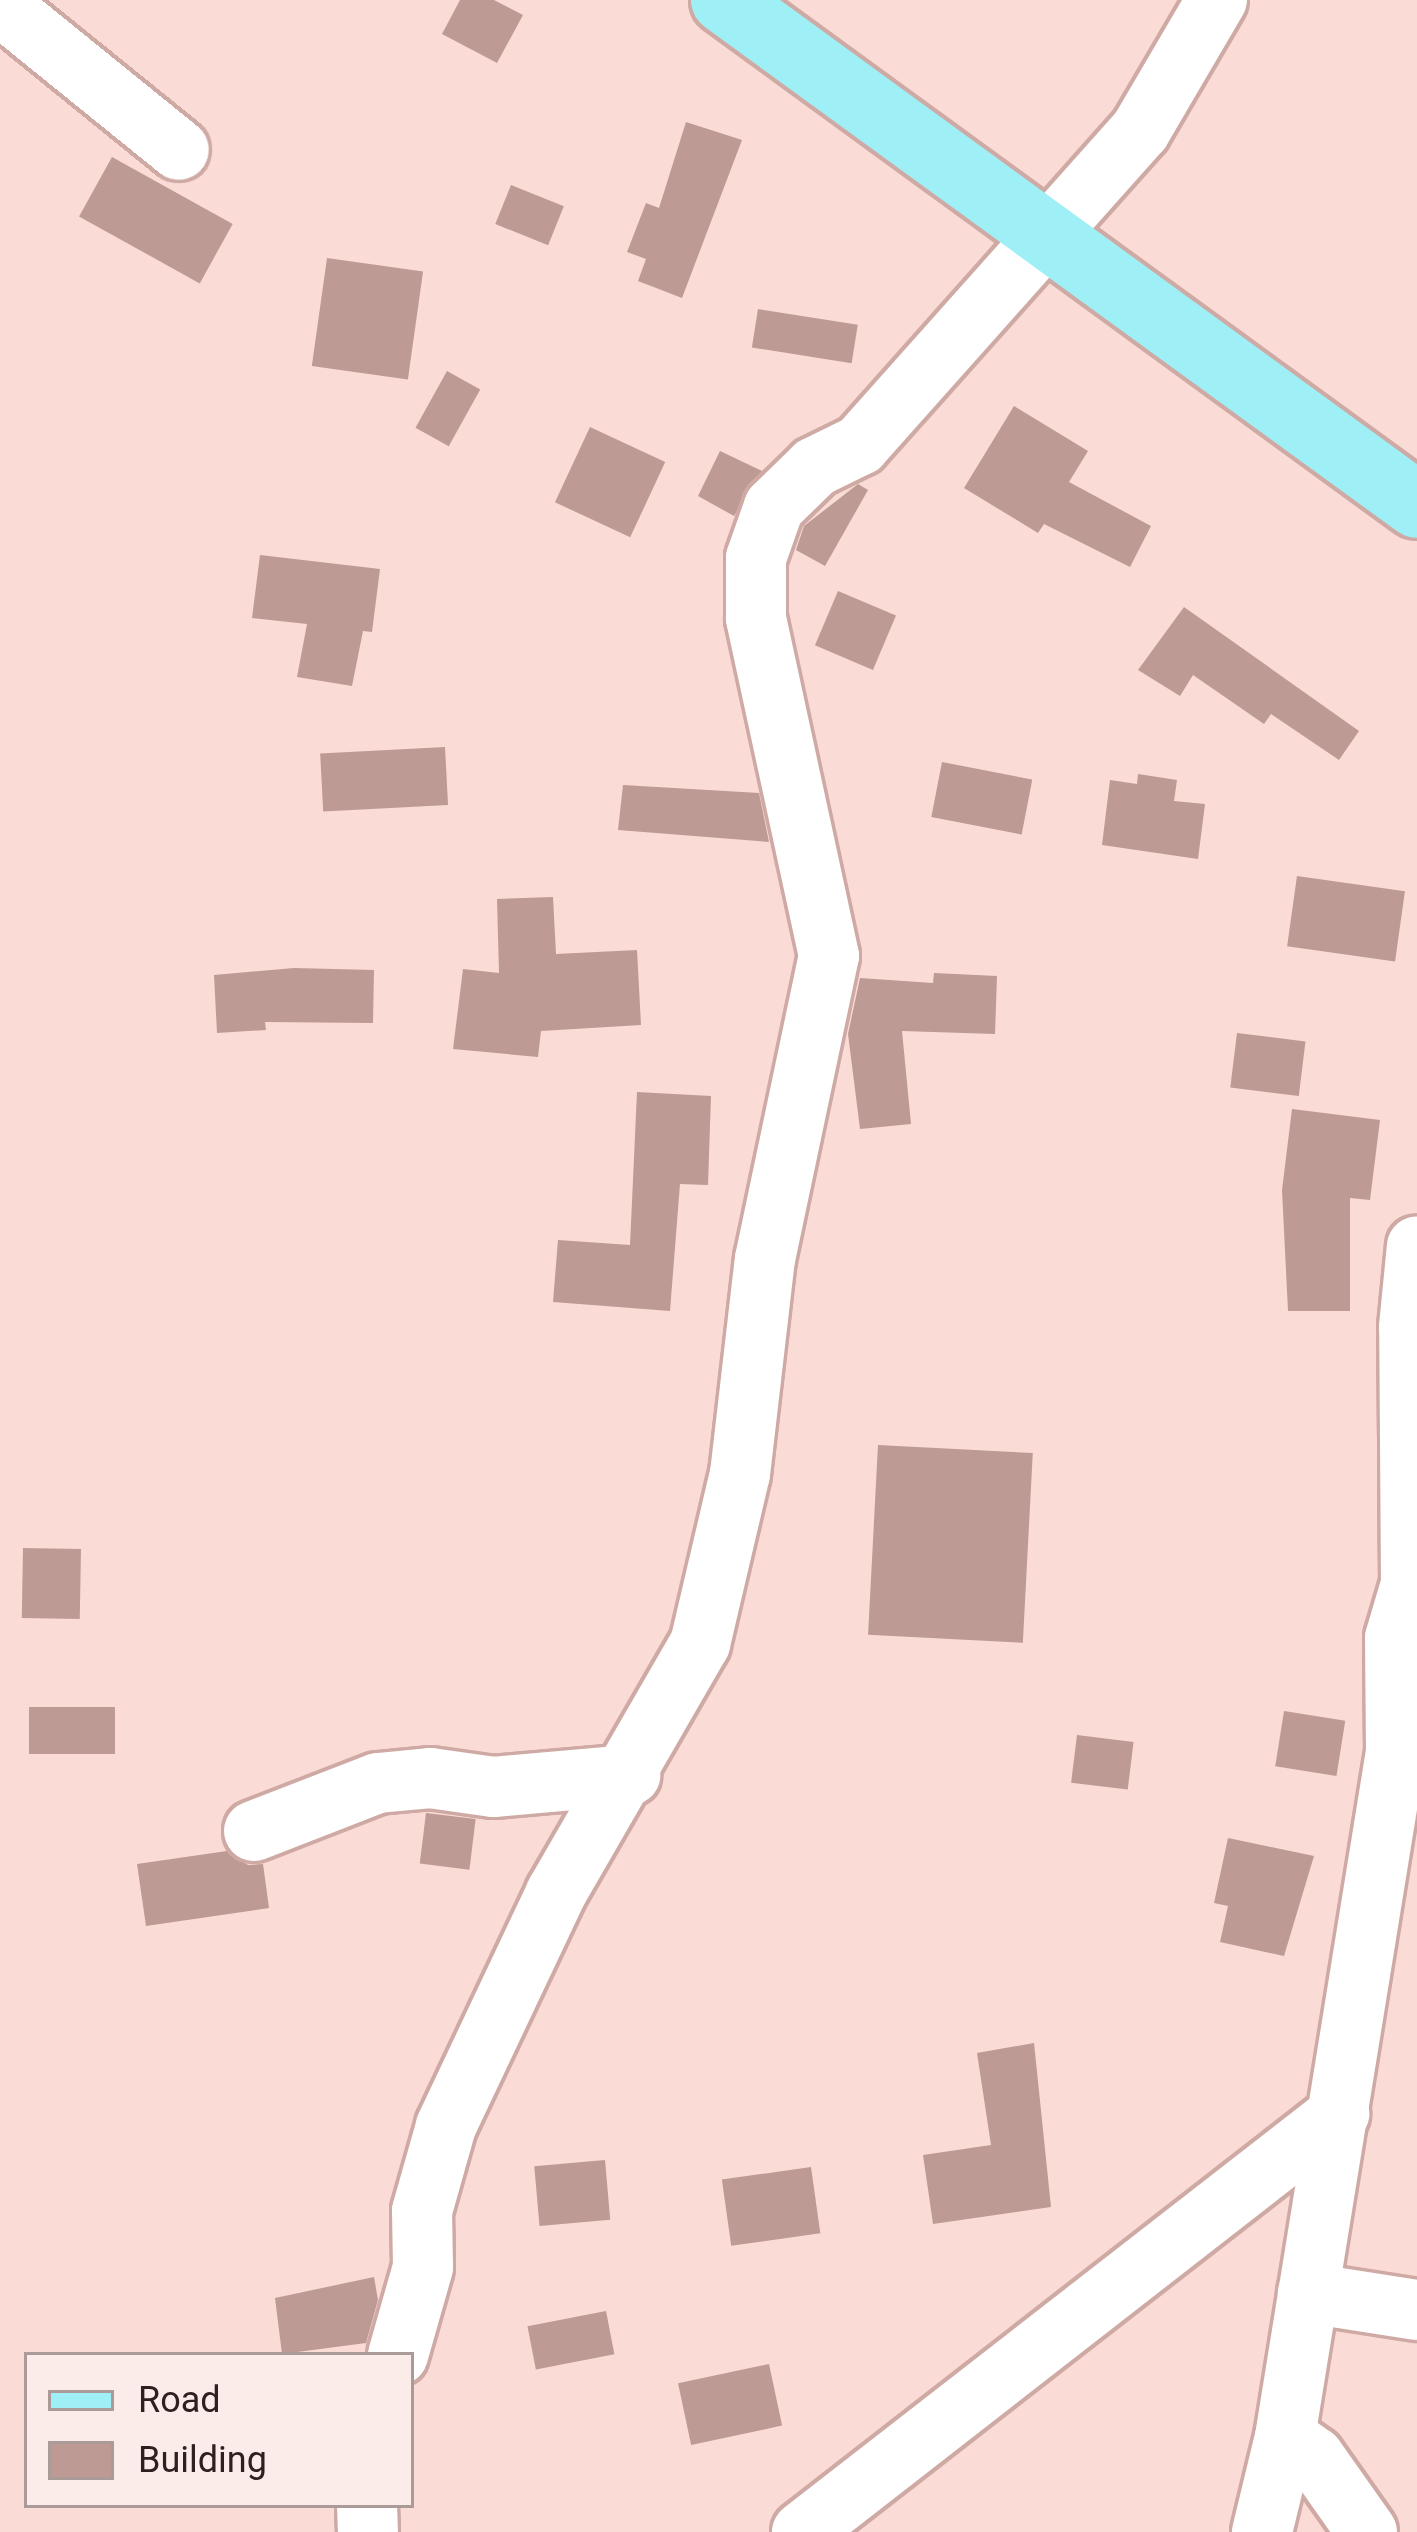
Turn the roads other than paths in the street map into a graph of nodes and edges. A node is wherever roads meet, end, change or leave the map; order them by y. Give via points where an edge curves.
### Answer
1 (724, 0) edge
2 (1217, 0) edge
3 (0, 4) edge
4 (179, 150) dead end
5 (1044, 240) junction
6 (1417, 505) edge
7 (1417, 1246) edge
8 (1414, 1582) edge
9 (630, 1775) junction
10 (254, 1831) dead end
11 (1339, 2114) junction
12 (1308, 2293) junction
13 (1417, 2310) edge
14 (399, 2352) edge
15 (1285, 2438) junction
16 (802, 2532) edge
17 (1262, 2532) edge
18 (1367, 2532) edge

1 - 5 main road
2 - 5 street via 1140,131
3 - 4 street
5 - 6 main road
5 - 9 street via 860,445 815,467 774,507 756,558 763,668 829,956 766,1259 740,1474 700,1645
7 - 8 street via 1409,1328
8 - 11 street via 1394,1638 1396,1752
9 - 10 street via 494,1787 430,1778 378,1783
9 - 14 street via 556,1893 446,2126 422,2211 423,2267
11 - 12 street
11 - 16 street
12 - 13 street
12 - 15 street
15 - 17 street
15 - 18 street via 1314,2457

